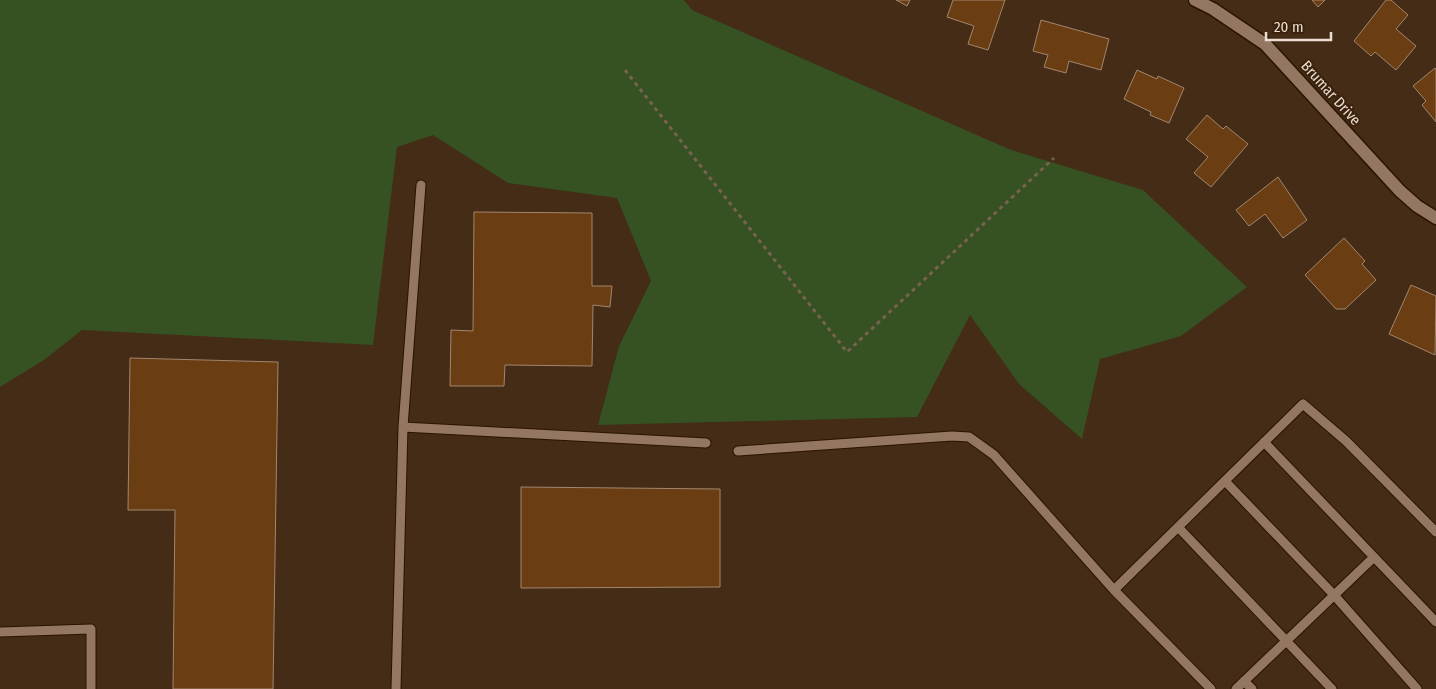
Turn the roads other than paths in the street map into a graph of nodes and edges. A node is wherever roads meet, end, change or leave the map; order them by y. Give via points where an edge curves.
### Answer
1 (1195, 0) edge
2 (421, 185) dead end
3 (1436, 218) edge
4 (403, 427) junction
5 (1264, 442) junction
6 (706, 443) dead end
7 (738, 451) dead end
8 (1225, 481) junction
9 (1178, 527) junction
10 (1436, 532) edge
11 (1374, 557) junction
12 (1114, 590) junction
13 (1334, 595) junction
14 (1436, 622) edge
15 (0, 632) edge
16 (1287, 640) junction
17 (1244, 681) junction
18 (90, 689) edge
19 (396, 689) edge
20 (1211, 689) edge
21 (1236, 689) edge
22 (1252, 689) edge
23 (1332, 689) edge
24 (1418, 689) edge

1 - 3 street, Brumar Drive via 1265,44 1400,192
2 - 4 lane
4 - 6 lane
4 - 19 lane
5 - 8 lane
5 - 10 lane via 1303,404 1346,441
5 - 11 lane
7 - 12 lane via 969,437 994,455
8 - 9 lane
8 - 13 lane
9 - 12 lane
9 - 16 lane
11 - 13 lane
11 - 14 lane
12 - 20 lane
13 - 16 lane
13 - 24 lane
15 - 18 lane via 91,629
16 - 17 lane
16 - 23 lane
17 - 21 lane
17 - 22 lane

